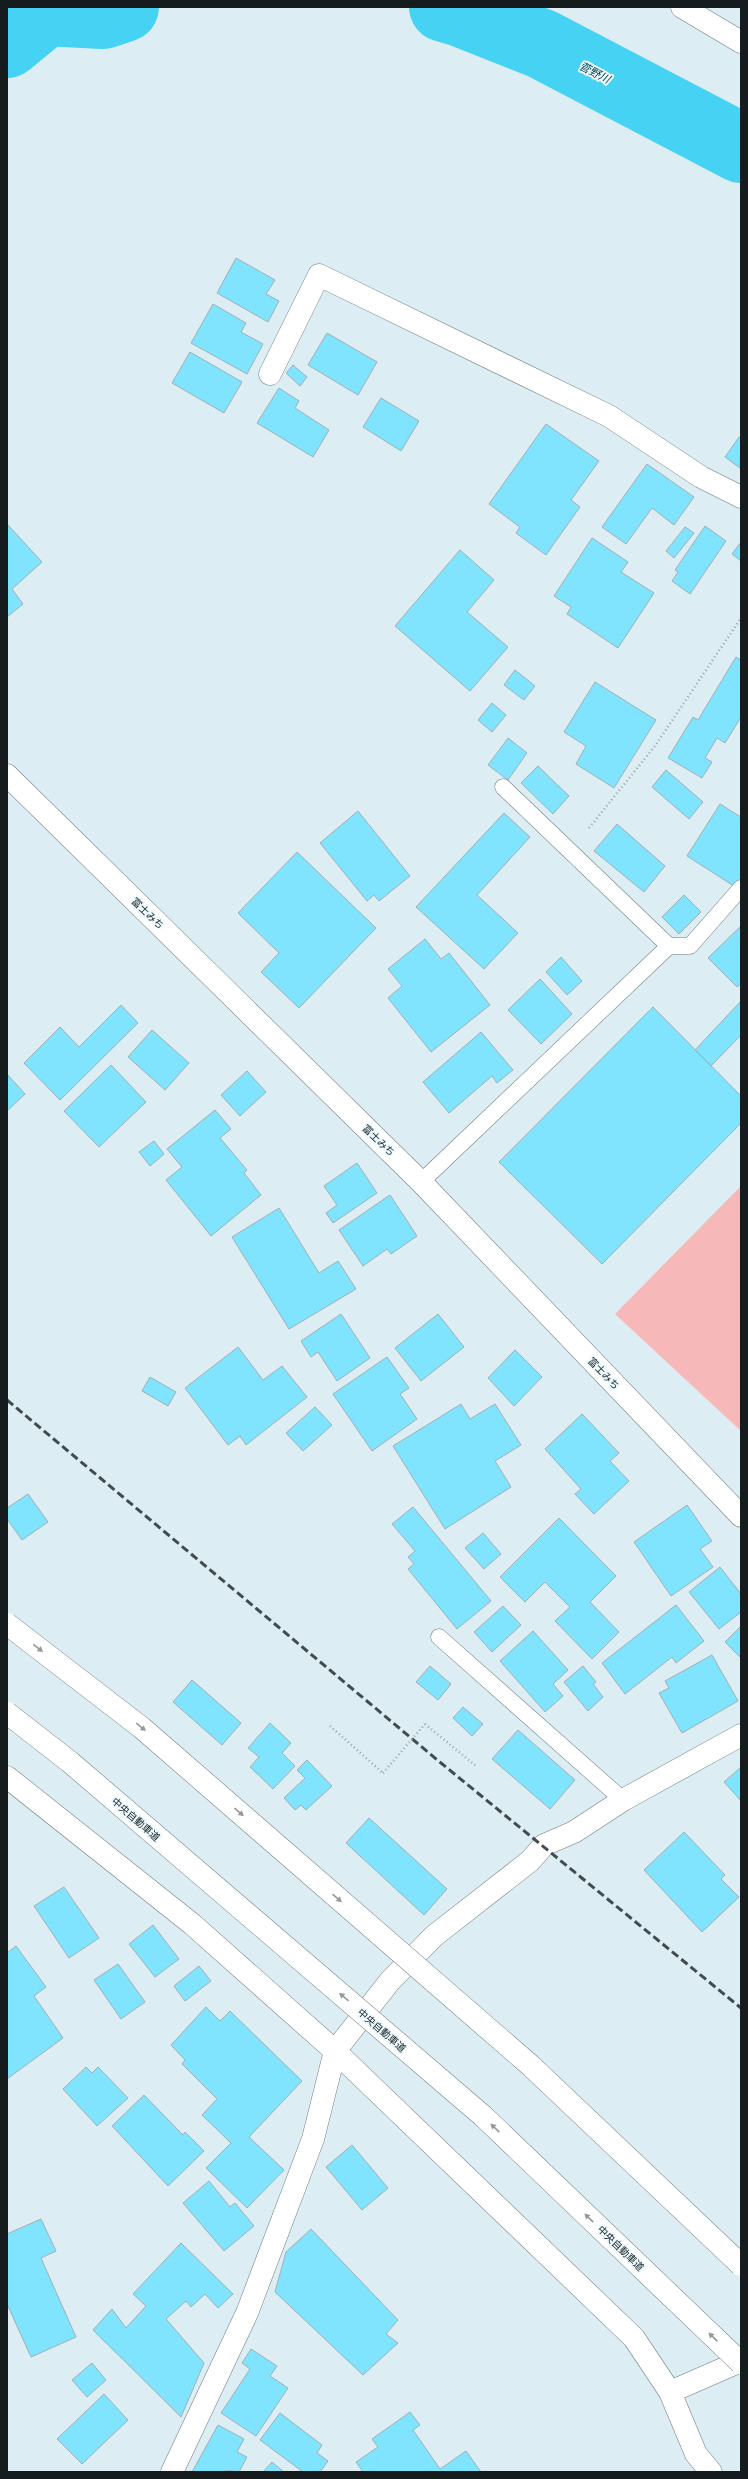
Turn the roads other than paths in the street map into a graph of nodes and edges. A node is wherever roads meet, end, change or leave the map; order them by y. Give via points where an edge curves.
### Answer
1 (682, 7) edge
2 (741, 42) edge
3 (270, 374) dead end
4 (741, 497) edge
5 (7, 775) edge
6 (503, 787) dead end
7 (741, 888) edge
8 (669, 946) junction
9 (422, 1182) junction
10 (741, 1516) edge
11 (7, 1624) edge
12 (439, 1637) dead end
13 (7, 1713) edge
14 (741, 1735) edge
15 (7, 1777) edge
16 (623, 1800) junction
17 (335, 2051) junction
18 (741, 2265) edge
19 (741, 2362) edge
20 (670, 2392) junction
21 (172, 2472) edge
22 (711, 2472) edge

1 - 2 main road
3 - 4 main road via 319,275 609,416 701,477
5 - 9 main road, 富士みち
6 - 8 lane
7 - 8 lane via 690,946
8 - 9 lane
9 - 10 main road, 富士みち
11 -> 18 main road, bridge via 142,1728 518,2054
12 - 16 lane
19 -> 13 main road, 中央自動車道, bridge via 483,2116 70,1762
14 - 16 main road
15 - 17 main road via 192,1924
16 - 17 main road via 574,1832 544,1845 530,1861 434,1936 390,1981
17 - 20 main road via 634,2338
17 - 21 main road via 313,2139 247,2313
19 - 20 main road
20 - 22 main road via 696,2454

